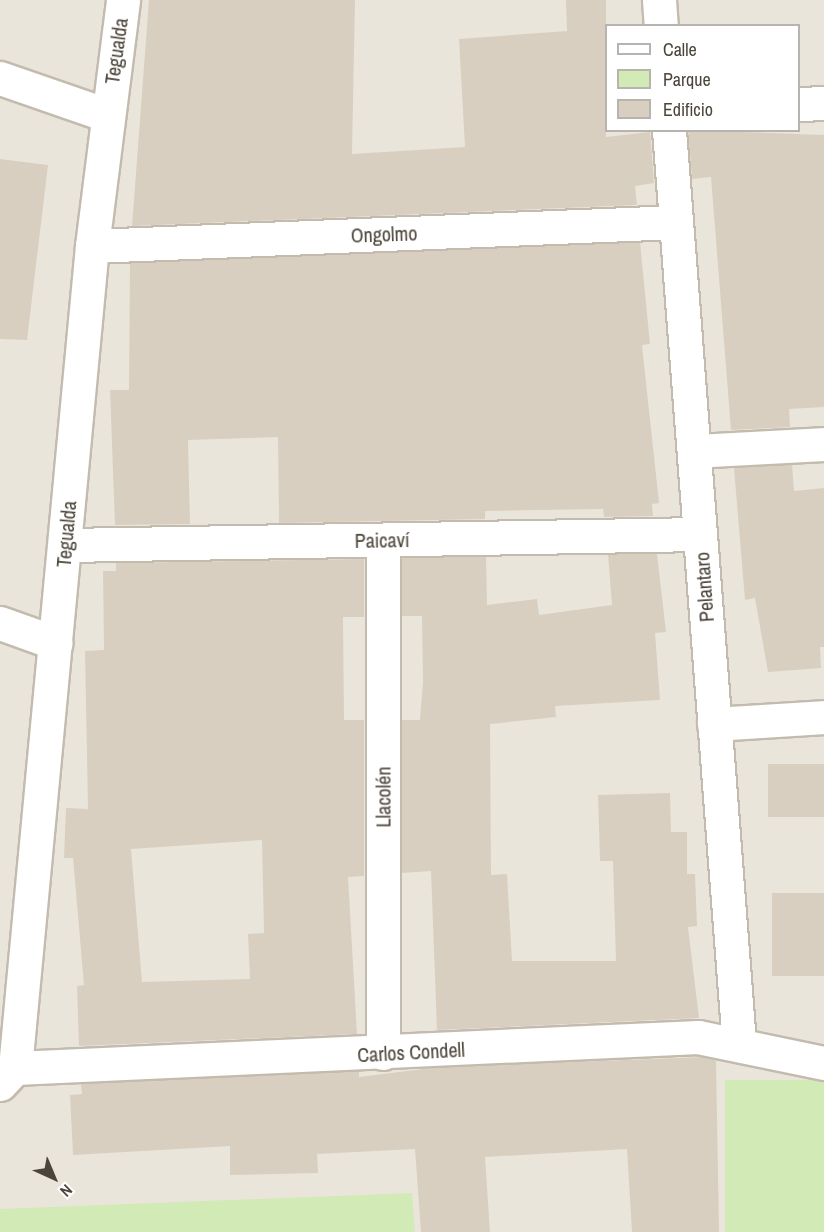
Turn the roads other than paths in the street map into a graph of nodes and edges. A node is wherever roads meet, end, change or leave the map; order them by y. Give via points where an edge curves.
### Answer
1 (123, 0) edge
2 (659, 0) edge
3 (661, 24) edge
4 (0, 78) edge
5 (824, 103) edge
6 (800, 104) edge
7 (107, 115) junction
8 (669, 132) edge
9 (676, 222) junction
10 (93, 246) junction
11 (824, 444) edge
12 (693, 451) junction
13 (700, 534) junction
14 (383, 540) junction
15 (65, 544) junction
16 (0, 623) edge
17 (56, 643) junction
18 (824, 717) edge
19 (714, 724) junction
20 (739, 1043) junction
21 (383, 1053) junction
22 (824, 1063) edge
23 (7, 1076) edge

1 - 7 street, Tegualda
2 - 3 street
4 - 7 street
5 - 6 street
7 - 10 street, Tegualda
8 - 9 street, Pelantaro
9 - 10 street, Ongolmo
9 - 12 street, Pelantaro
10 - 15 street, Tegualda
11 - 12 street
12 - 13 street, Pelantaro
13 - 14 street, Paicaví
13 - 19 street, Pelantaro
14 - 15 street, Paicaví
14 - 21 street, Llacolén
15 - 17 street, Tegualda
16 - 17 street
17 - 23 street, Tegualda
18 - 19 street
19 - 20 street, Pelantaro
20 - 21 street, Carlos Condell via 698,1037
20 - 22 street, Carlos Condell via 797,1061
21 - 23 street, Carlos Condell

